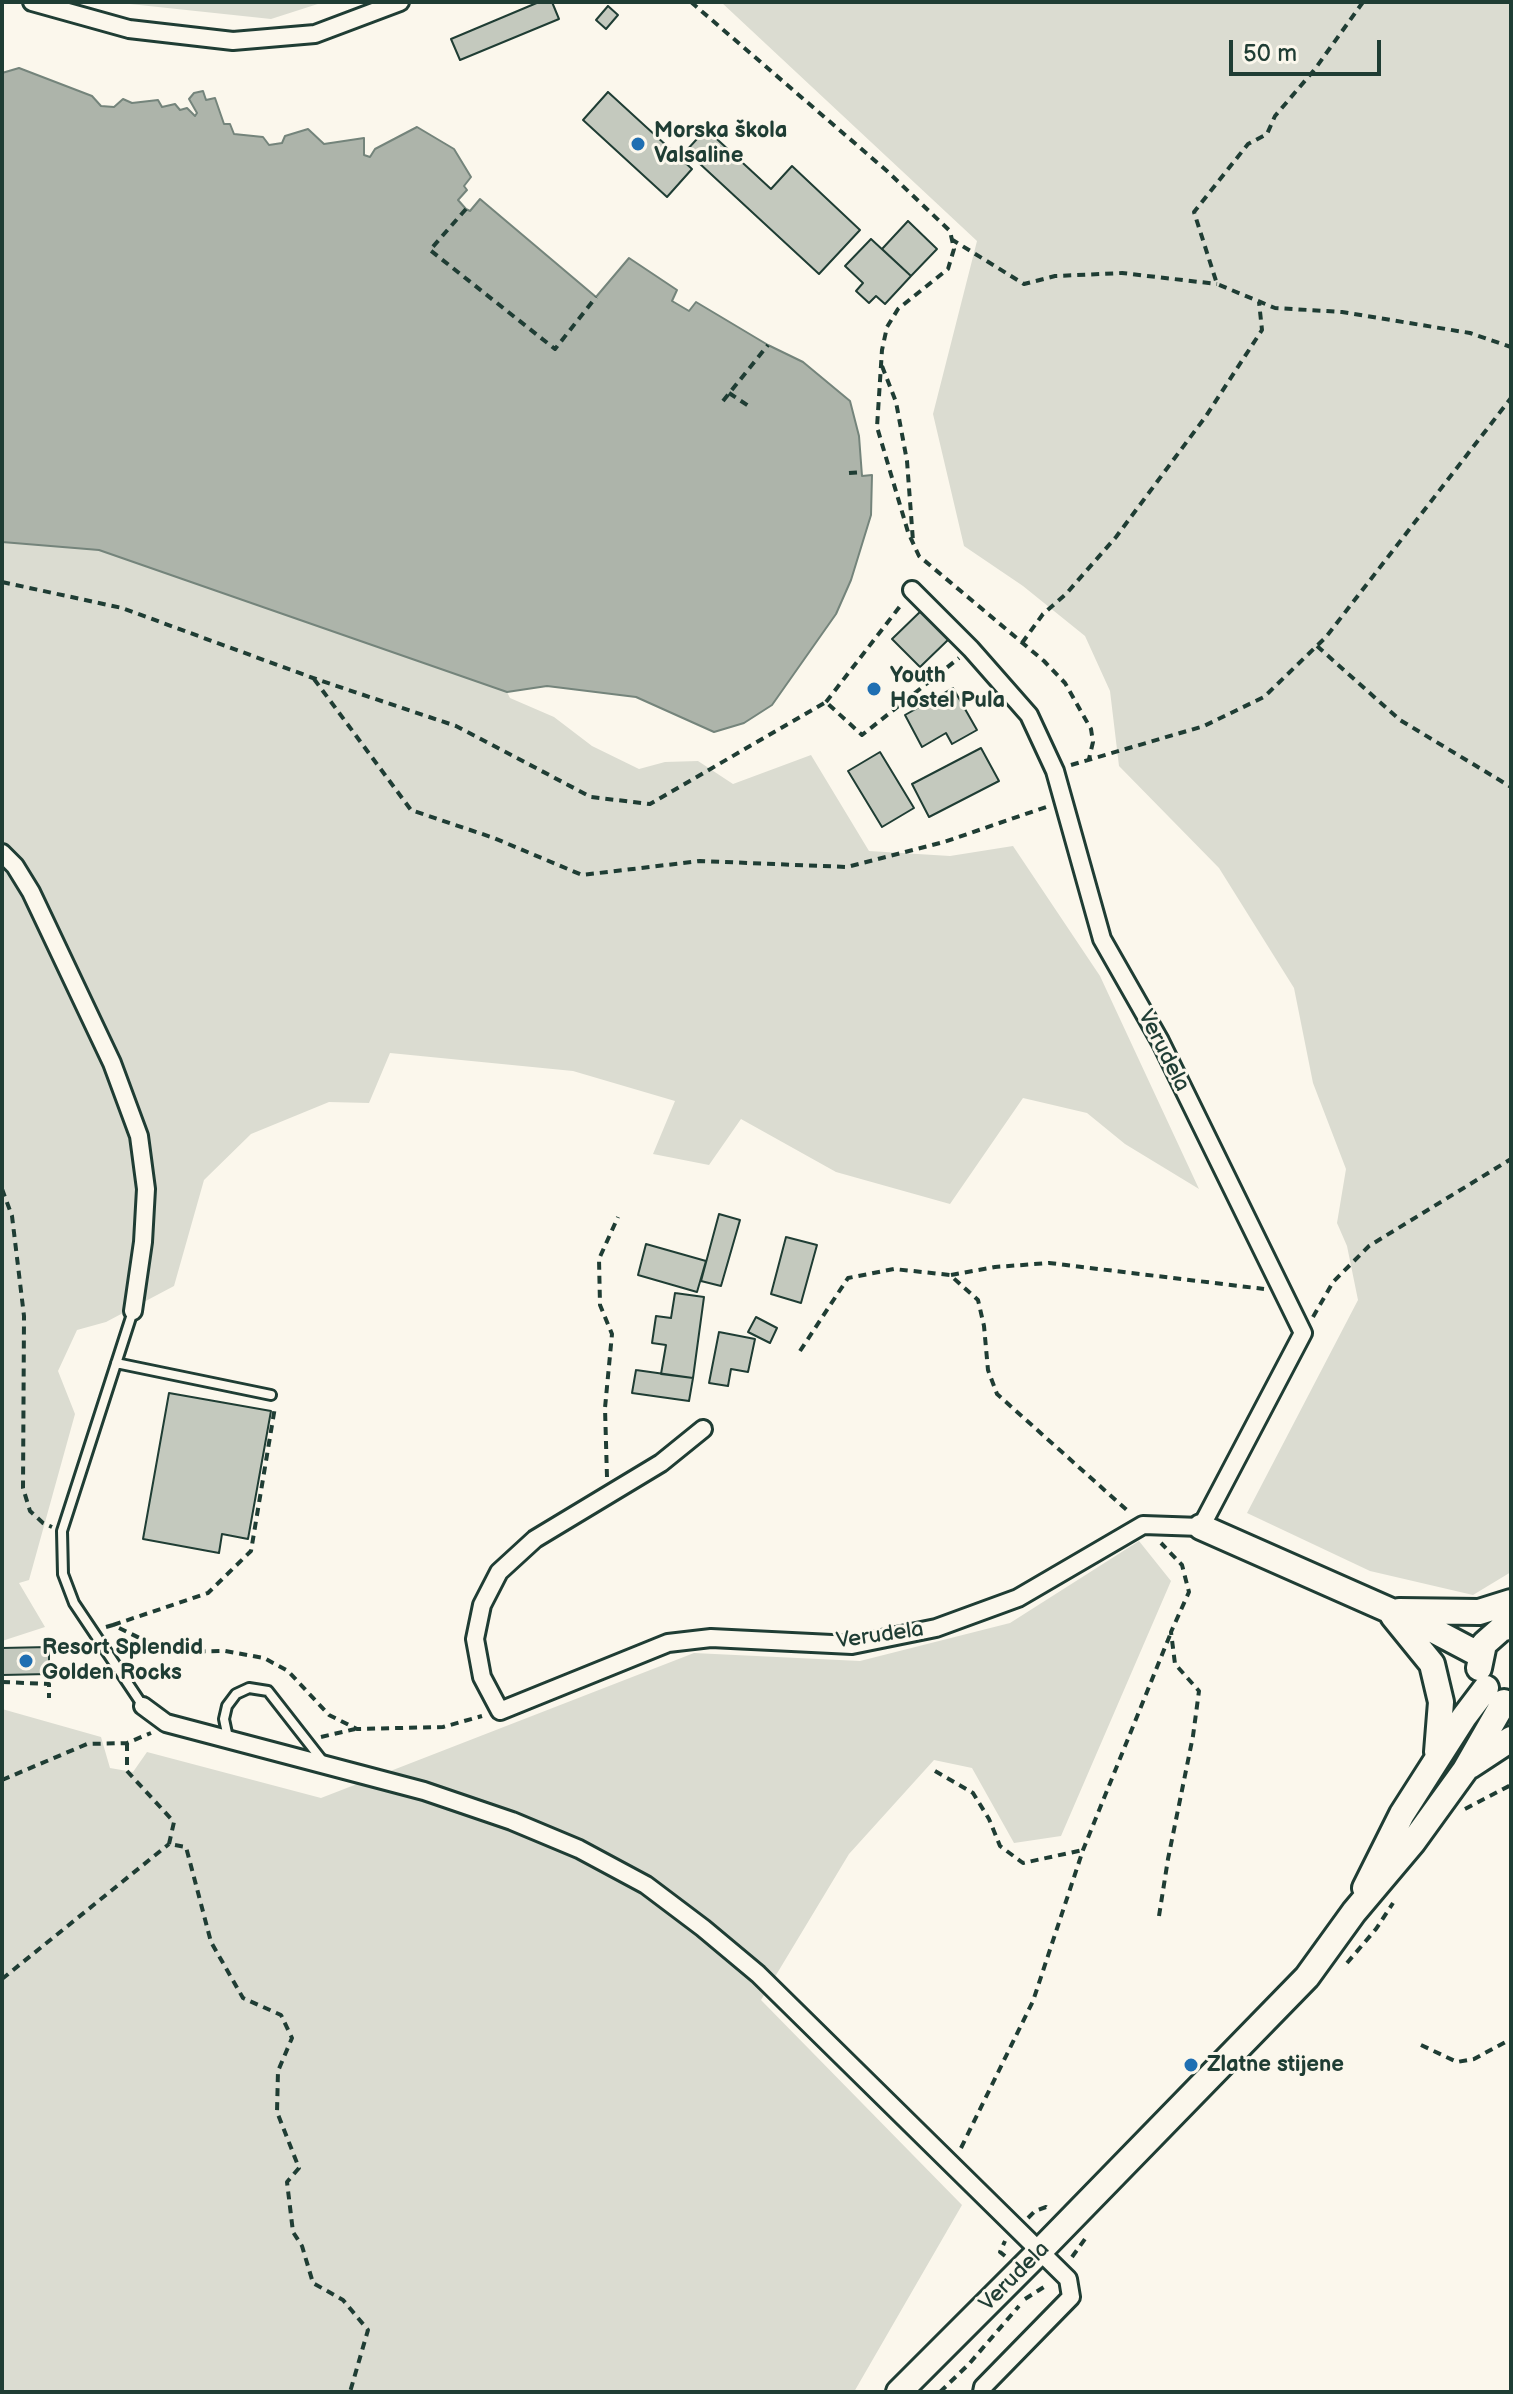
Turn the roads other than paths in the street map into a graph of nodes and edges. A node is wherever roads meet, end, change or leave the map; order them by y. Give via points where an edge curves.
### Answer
1 (32, 2) edge
2 (400, 2) edge
3 (912, 590) road end
4 (2, 853) edge
5 (133, 1311) joint
6 (116, 1363) junction
7 (271, 1395) road end
8 (703, 1429) dead end
9 (1201, 1527) junction
10 (1511, 1602) edge
11 (1389, 1611) junction
12 (1511, 1626) edge
13 (1480, 1655) junction
14 (1501, 1697) edge
15 (143, 1706) joint
16 (1511, 1739) edge
17 (228, 1740) junction
18 (1435, 1762) junction
19 (326, 1765) junction
20 (1465, 1770) junction
21 (1354, 1912) junction
22 (1041, 2250) junction
23 (981, 2390) edge
24 (899, 2392) edge

1 - 2 street via 129,29 233,41 315,34
3 - 9 street, Verudela via 1029,715 1055,771 1102,939 1160,1041 1303,1333
4 - 5 street via 31,892 112,1063 139,1136 146,1189
5 - 6 lane
6 - 7 lane
6 - 15 lane via 62,1531 63,1574 74,1603
8 - 9 street, Verudela via 661,1463 535,1539 499,1572 482,1605 475,1639 482,1677 500,1711 668,1643 711,1638 852,1645 936,1628 1018,1598 1143,1525
9 - 11 main road
10 - 11 main road via 1479,1612
11 - 13 main road
11 - 18 main road via 1432,1664 1441,1702
12 - 13 main road via 1492,1636
13 - 14 main road via 1479,1666
14 - 18 main road, Verudela
14 - 20 main road, Verudela
15 - 17 street via 166,1723
16 - 20 main road
17 - 19 street
17 - 19 lane via 224,1719 236,1694 249,1688 268,1691
18 - 21 main road, Verudela via 1384,1847
19 - 22 street via 512,1821 646,1885 758,1974
20 - 21 main road, Verudela
21 - 22 main road, Verudela via 1307,1977
22 - 23 street via 1068,2279 1071,2297
22 - 24 main road, Verudela

